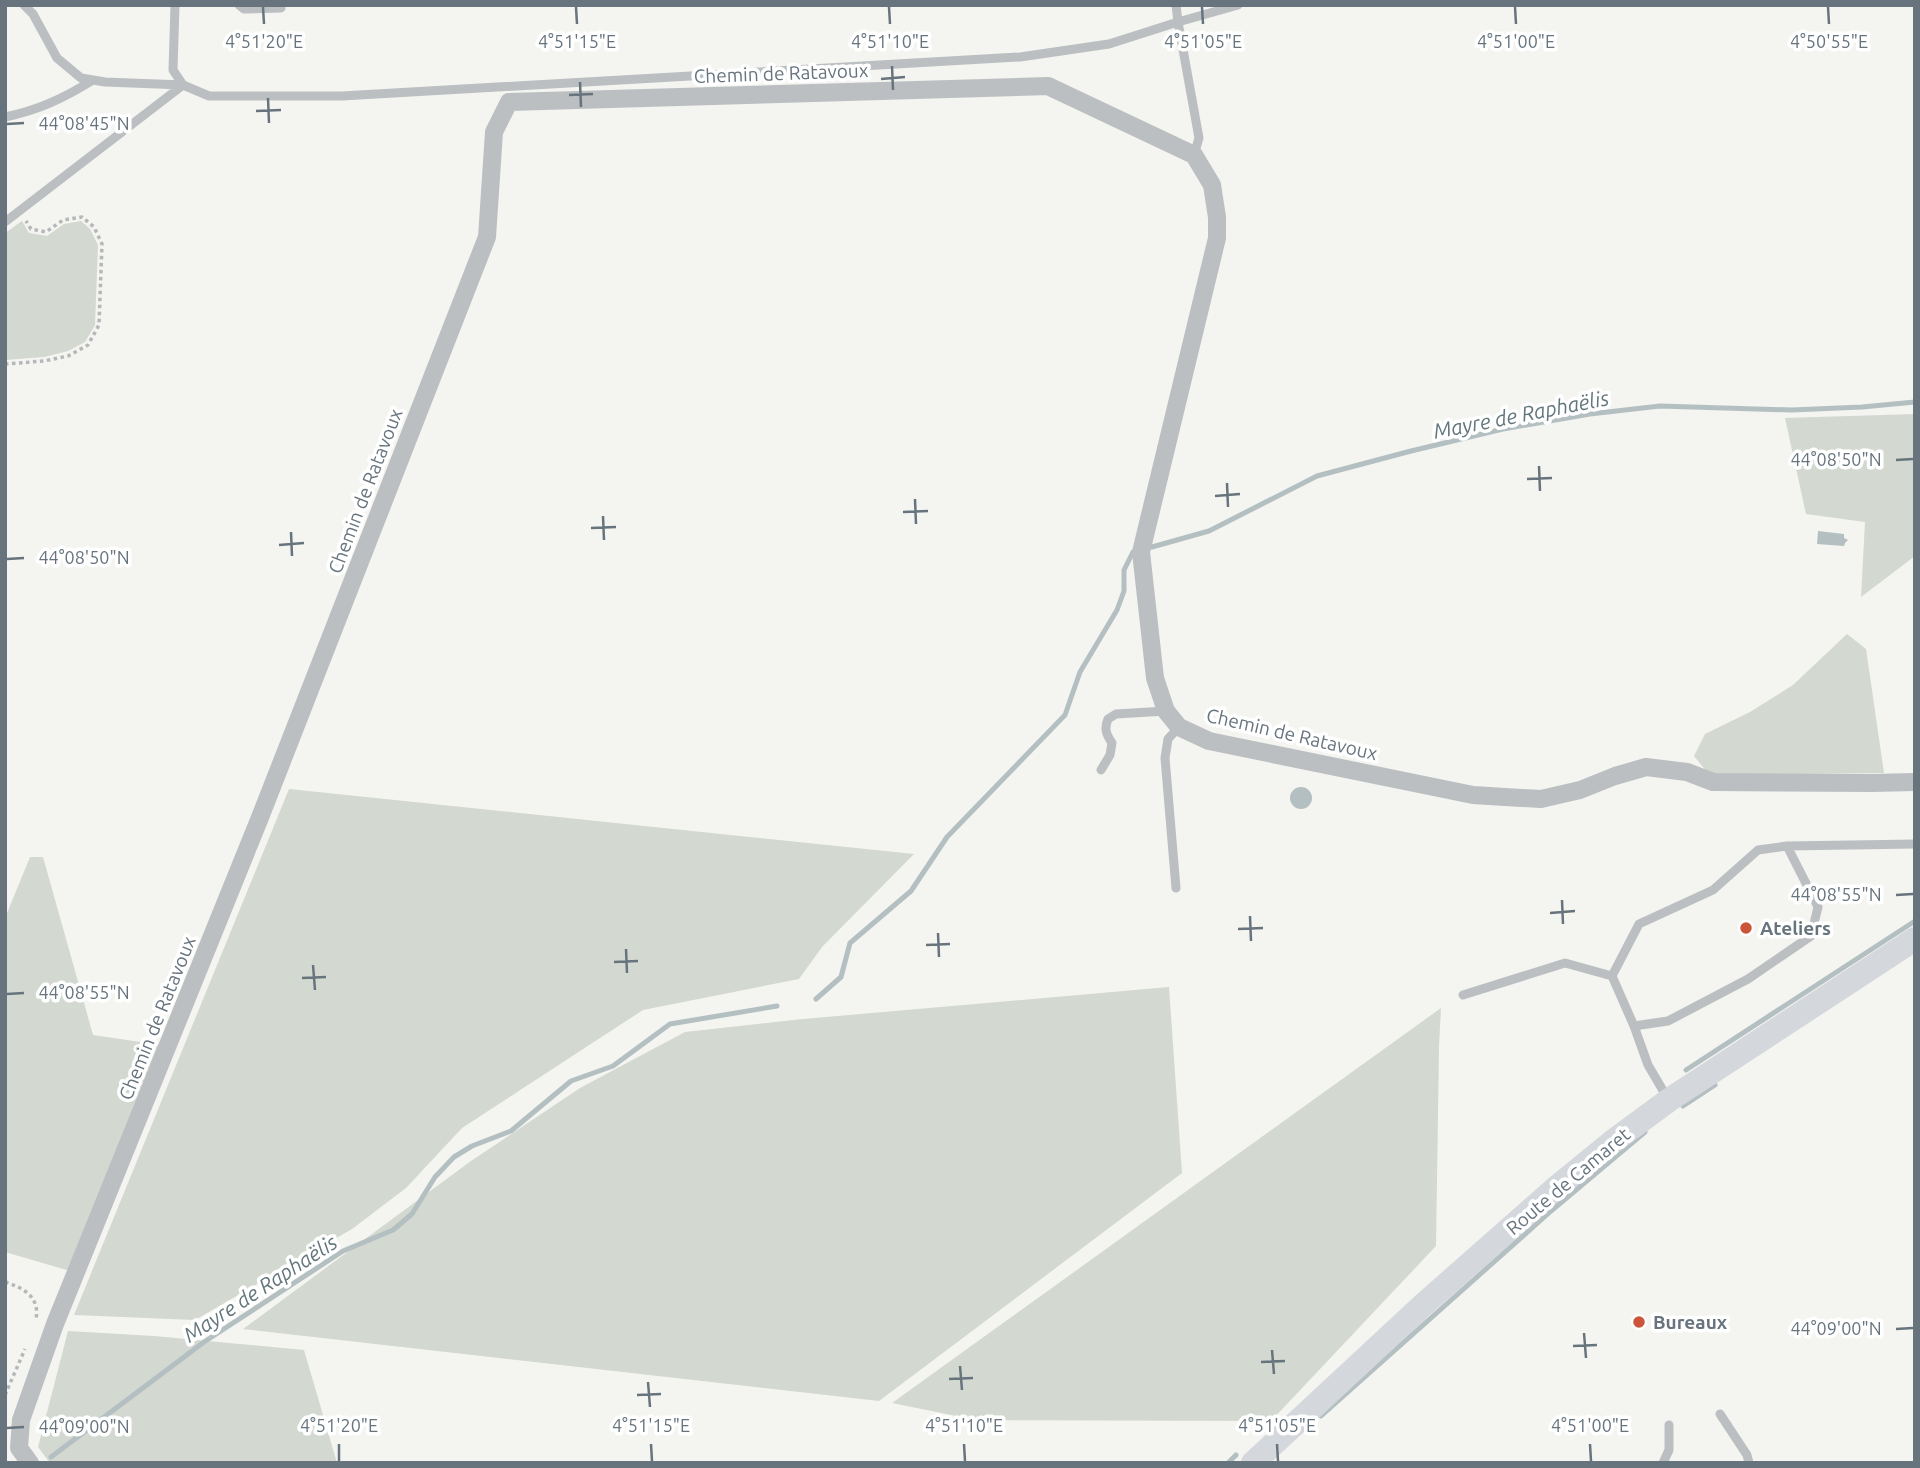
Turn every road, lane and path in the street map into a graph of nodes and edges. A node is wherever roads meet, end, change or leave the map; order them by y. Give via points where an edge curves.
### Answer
1 (24, 5) edge
2 (174, 5) edge
3 (239, 5) edge
4 (1176, 5) edge
5 (1238, 5) edge
6 (281, 8) dead end
7 (1178, 22) junction
8 (93, 80) junction
9 (183, 85) junction
10 (5, 117) edge
11 (1194, 155) junction
12 (20, 212) junction
13 (5, 222) edge
14 (5, 364) edge
15 (1166, 711) junction
16 (1179, 727) junction
17 (1101, 770) dead end
18 (1915, 782) edge
19 (1915, 844) edge
20 (1787, 846) junction
21 (1176, 888) dead end
22 (1915, 939) edge
23 (1612, 976) junction
24 (1463, 995) dead end
25 (1634, 1026) junction
26 (1669, 1100) junction
27 (5, 1282) edge
28 (35, 1326) dead end
29 (25, 1349) dead end
30 (5, 1395) edge
31 (1720, 1413) dead end
32 (1669, 1425) dead end
33 (30, 1463) edge
34 (1253, 1463) edge
35 (1662, 1463) edge
36 (1749, 1463) edge

1 - 8 lane via 57,58 81,78
2 - 9 lane via 173,70
3 - 6 lane via 244,9
4 - 7 lane
5 - 7 lane
7 - 9 lane via 1109,44 1020,57 342,96 209,96
7 - 11 lane via 1199,138
8 - 9 lane
8 - 10 lane via 64,98
9 - 12 lane
11 - 15 street, Chemin de Ratavoux via 1212,185 1217,238 1141,552 1155,678
11 - 33 street, Chemin de Ratavoux via 1048,86 509,102 494,132 487,237 55,1324 15,1449
12 - 13 lane
12 - 14 path via 31,229 46,232 63,220 82,217 94,227 102,244 99,325 88,345 68,356
15 - 16 street, Chemin de Ratavoux
15 - 17 lane via 1116,714 1108,719 1106,734 1112,743
16 - 18 street, Chemin de Ratavoux via 1209,741 1473,795 1541,799 1646,767 1687,772 1713,782
16 - 21 lane via 1168,739 1165,758
19 - 20 lane
20 - 23 lane via 1758,850 1713,890 1639,924
20 - 25 lane via 1818,907 1811,936 1748,979 1668,1021
22 - 26 main road, Route de Camaret
23 - 24 lane via 1565,963
23 - 25 lane
25 - 26 lane via 1648,1065
26 - 34 main road, Route de Camaret via 1558,1186
27 - 28 path via 33,1297 38,1310
29 - 30 path
31 - 36 lane
32 - 35 lane via 1669,1450

